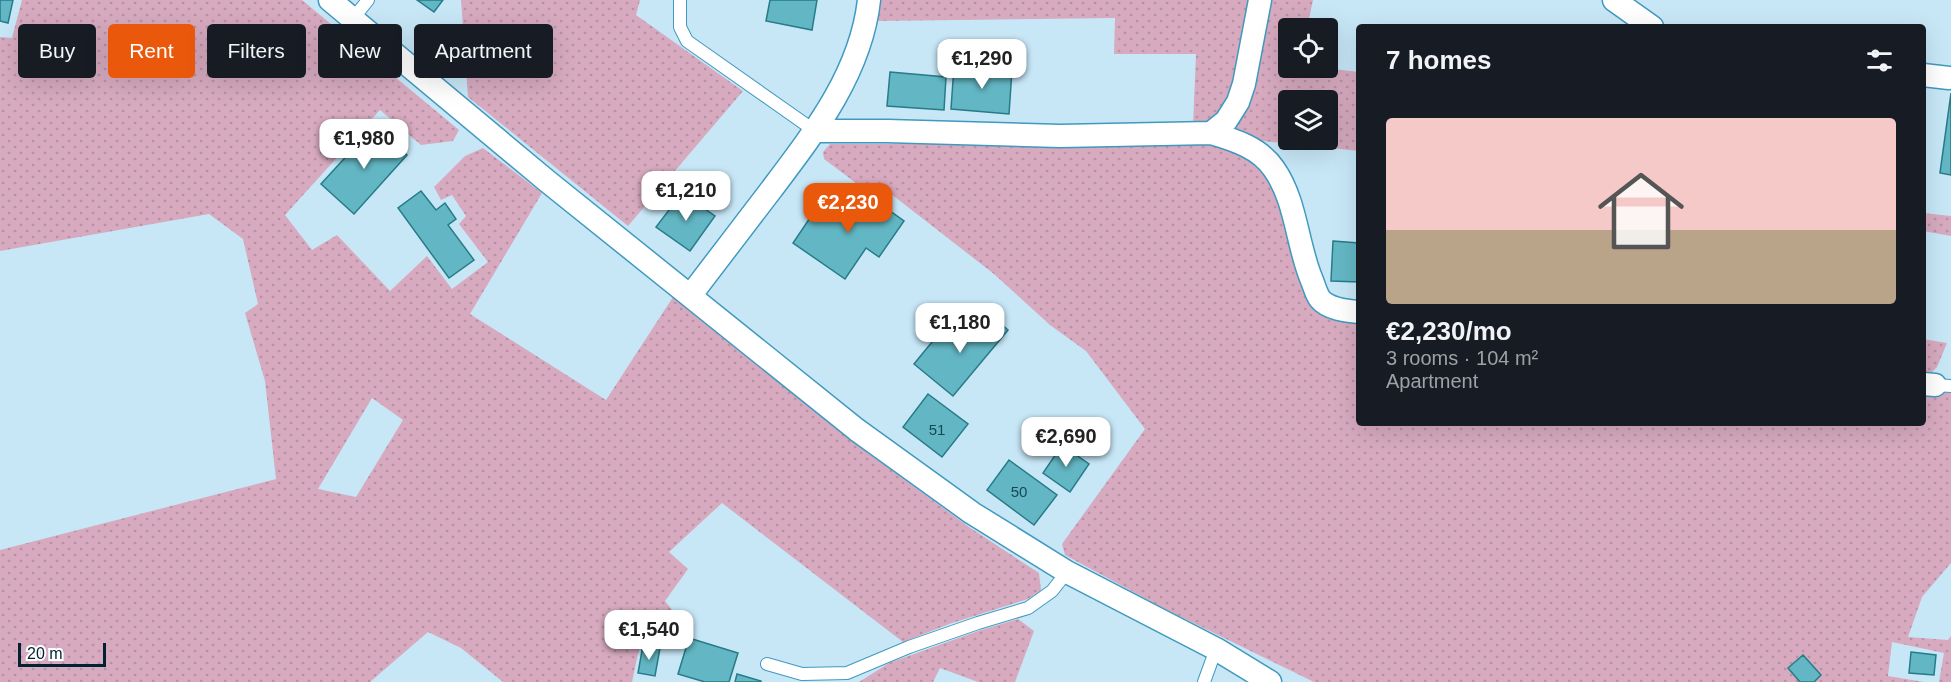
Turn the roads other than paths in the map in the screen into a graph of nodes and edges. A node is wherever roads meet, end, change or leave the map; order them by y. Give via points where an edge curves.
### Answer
1 (330, 0) edge
2 (368, 0) edge
3 (680, 0) edge
4 (869, 0) edge
5 (1260, 0) edge
6 (1614, 0) edge
7 (352, 20) junction
8 (1648, 24) edge
9 (1926, 75) edge
10 (1949, 78) dead end
11 (815, 131) junction
12 (1211, 133) junction
13 (690, 296) junction
14 (1356, 312) edge
15 (1067, 572) junction
16 (1216, 649) junction
17 (767, 664) dead end
18 (1204, 682) edge
19 (1270, 682) edge

1 - 7 street
2 - 7 lane
3 - 11 lane via 680,27 687,41
4 - 11 street via 867,22 847,76
5 - 12 street via 1238,102 1226,121
6 - 8 street
7 - 13 street
9 - 10 street
11 - 12 street via 1060,136
11 - 13 street
12 - 14 street via 1254,149 1274,168 1284,186 1306,265 1321,301
13 - 15 street via 856,430 972,513
15 - 16 street
15 - 17 lane via 1052,591 1028,608 909,647 847,673 802,674
16 - 18 lane
16 - 19 street

